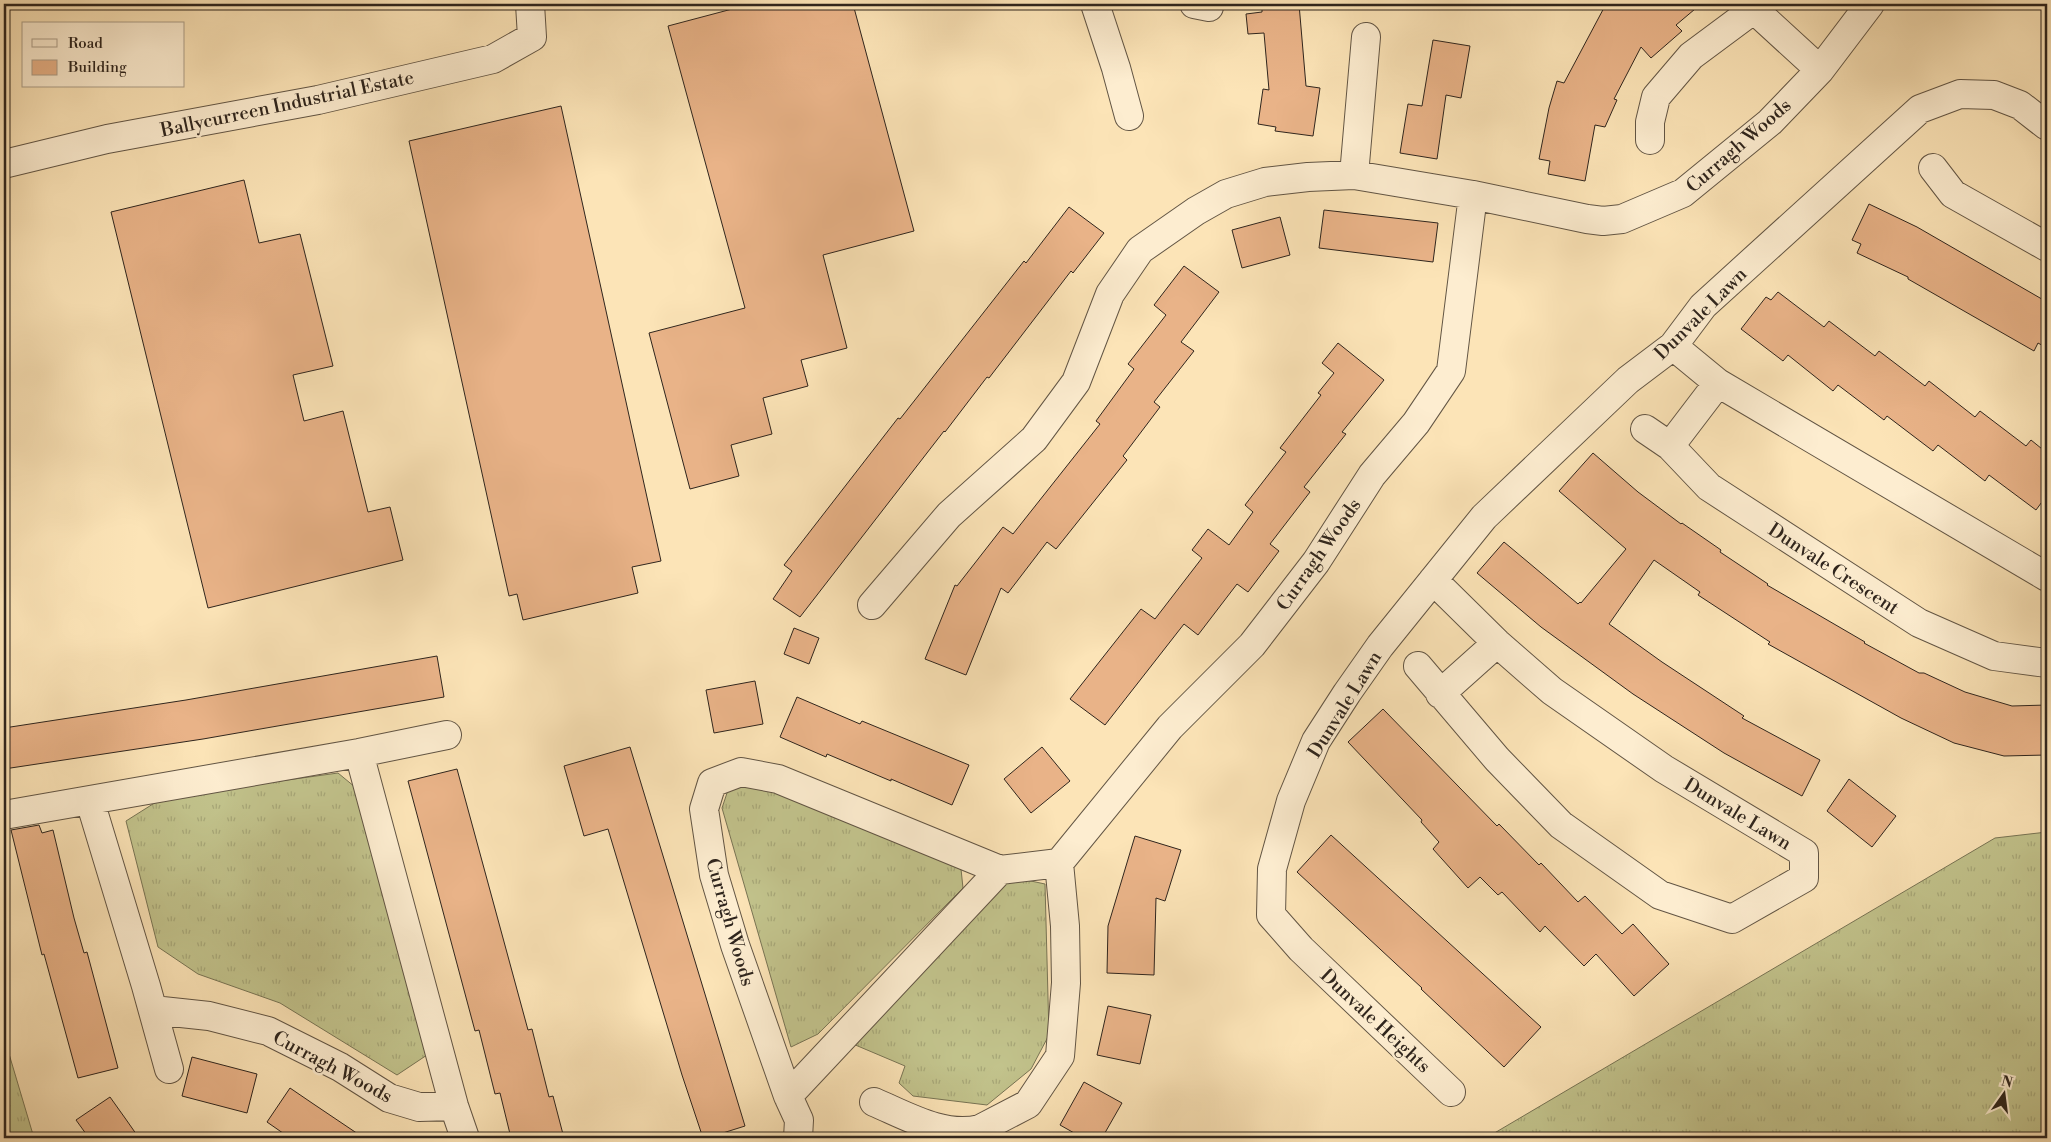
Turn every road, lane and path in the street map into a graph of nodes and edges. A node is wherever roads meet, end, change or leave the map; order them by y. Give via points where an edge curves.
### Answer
1 (530, 4) edge
2 (1095, 4) edge
3 (1870, 4) edge
4 (1754, 6) edge
5 (1366, 37) dead end
6 (1820, 70) junction
7 (1129, 116) dead end
8 (2047, 126) edge
9 (1650, 140) dead end
10 (4, 164) edge
11 (1932, 168) dead end
12 (1354, 175) junction
13 (1473, 195) junction
14 (2047, 247) edge
15 (1673, 346) junction
16 (1718, 383) junction
17 (1644, 429) dead end
18 (1670, 446) junction
19 (2047, 577) edge
20 (1433, 580) junction
21 (872, 605) dead end
22 (1497, 642) junction
23 (2047, 663) edge
24 (1418, 666) dead end
25 (1440, 694) junction
26 (446, 735) dead end
27 (359, 753) junction
28 (90, 801) junction
29 (4, 815) edge
30 (1059, 864) junction
31 (1000, 870) junction
32 (1301, 949) joint
33 (153, 1010) junction
34 (169, 1069) dead end
35 (1451, 1092) dead end
36 (788, 1096) junction
37 (874, 1102) dead end
38 (454, 1106) junction
39 (465, 1138) edge
40 (798, 1138) edge

1 - 10 street, Ballycurreen Industrial Estate via 532,37 493,59 318,100 107,139
2 - 7 street
3 - 6 street, Curragh Woods
4 - 6 street
4 - 9 street via 1691,56 1656,97
5 - 12 street
6 - 13 street, Curragh Woods via 1770,122 1683,193 1622,220 1587,219
8 - 15 street, Dunvale Lawn via 2020,105 1994,95 1960,94 1920,109 1703,306
11 - 14 street via 1953,194
12 - 13 street, Curragh Woods
12 - 21 street, Curragh Woods via 1265,182 1226,194 1140,250 1110,294 1076,382 1038,433 949,515
13 - 30 street, Curragh Woods via 1451,370 1416,424 1372,475 1316,562 1252,646 1170,727
15 - 16 street
15 - 20 street, Dunvale Lawn via 1628,380 1484,516
16 - 18 street
16 - 19 street
17 - 18 street, Dunvale Crescent
18 - 23 street, Dunvale Crescent via 1709,487 1919,623 1994,656
20 - 22 street, Dunvale Lawn
20 - 32 street, Dunvale Lawn via 1346,693 1316,741 1291,801 1272,870 1271,916
22 - 25 street
22 - 25 street, Dunvale Lawn via 1552,691 1664,769 1804,853 1804,878 1732,919 1660,895 1561,825
24 - 25 street, Dunvale Lawn
26 - 27 street
27 - 28 street
27 - 38 street
28 - 29 street
28 - 33 street
30 - 31 street, Curragh Woods
30 - 37 street via 1066,952 1060,1056 1028,1104 973,1131 933,1128
31 - 36 street
31 - 36 street, Curragh Woods via 778,779 741,772 712,783 704,809 714,875
32 - 35 street, Dunvale Heights
33 - 34 street
33 - 38 street, Curragh Woods via 209,1016 268,1031 340,1067 389,1098 419,1107
36 - 40 street, Curragh Woods via 798,1120
38 - 39 street

